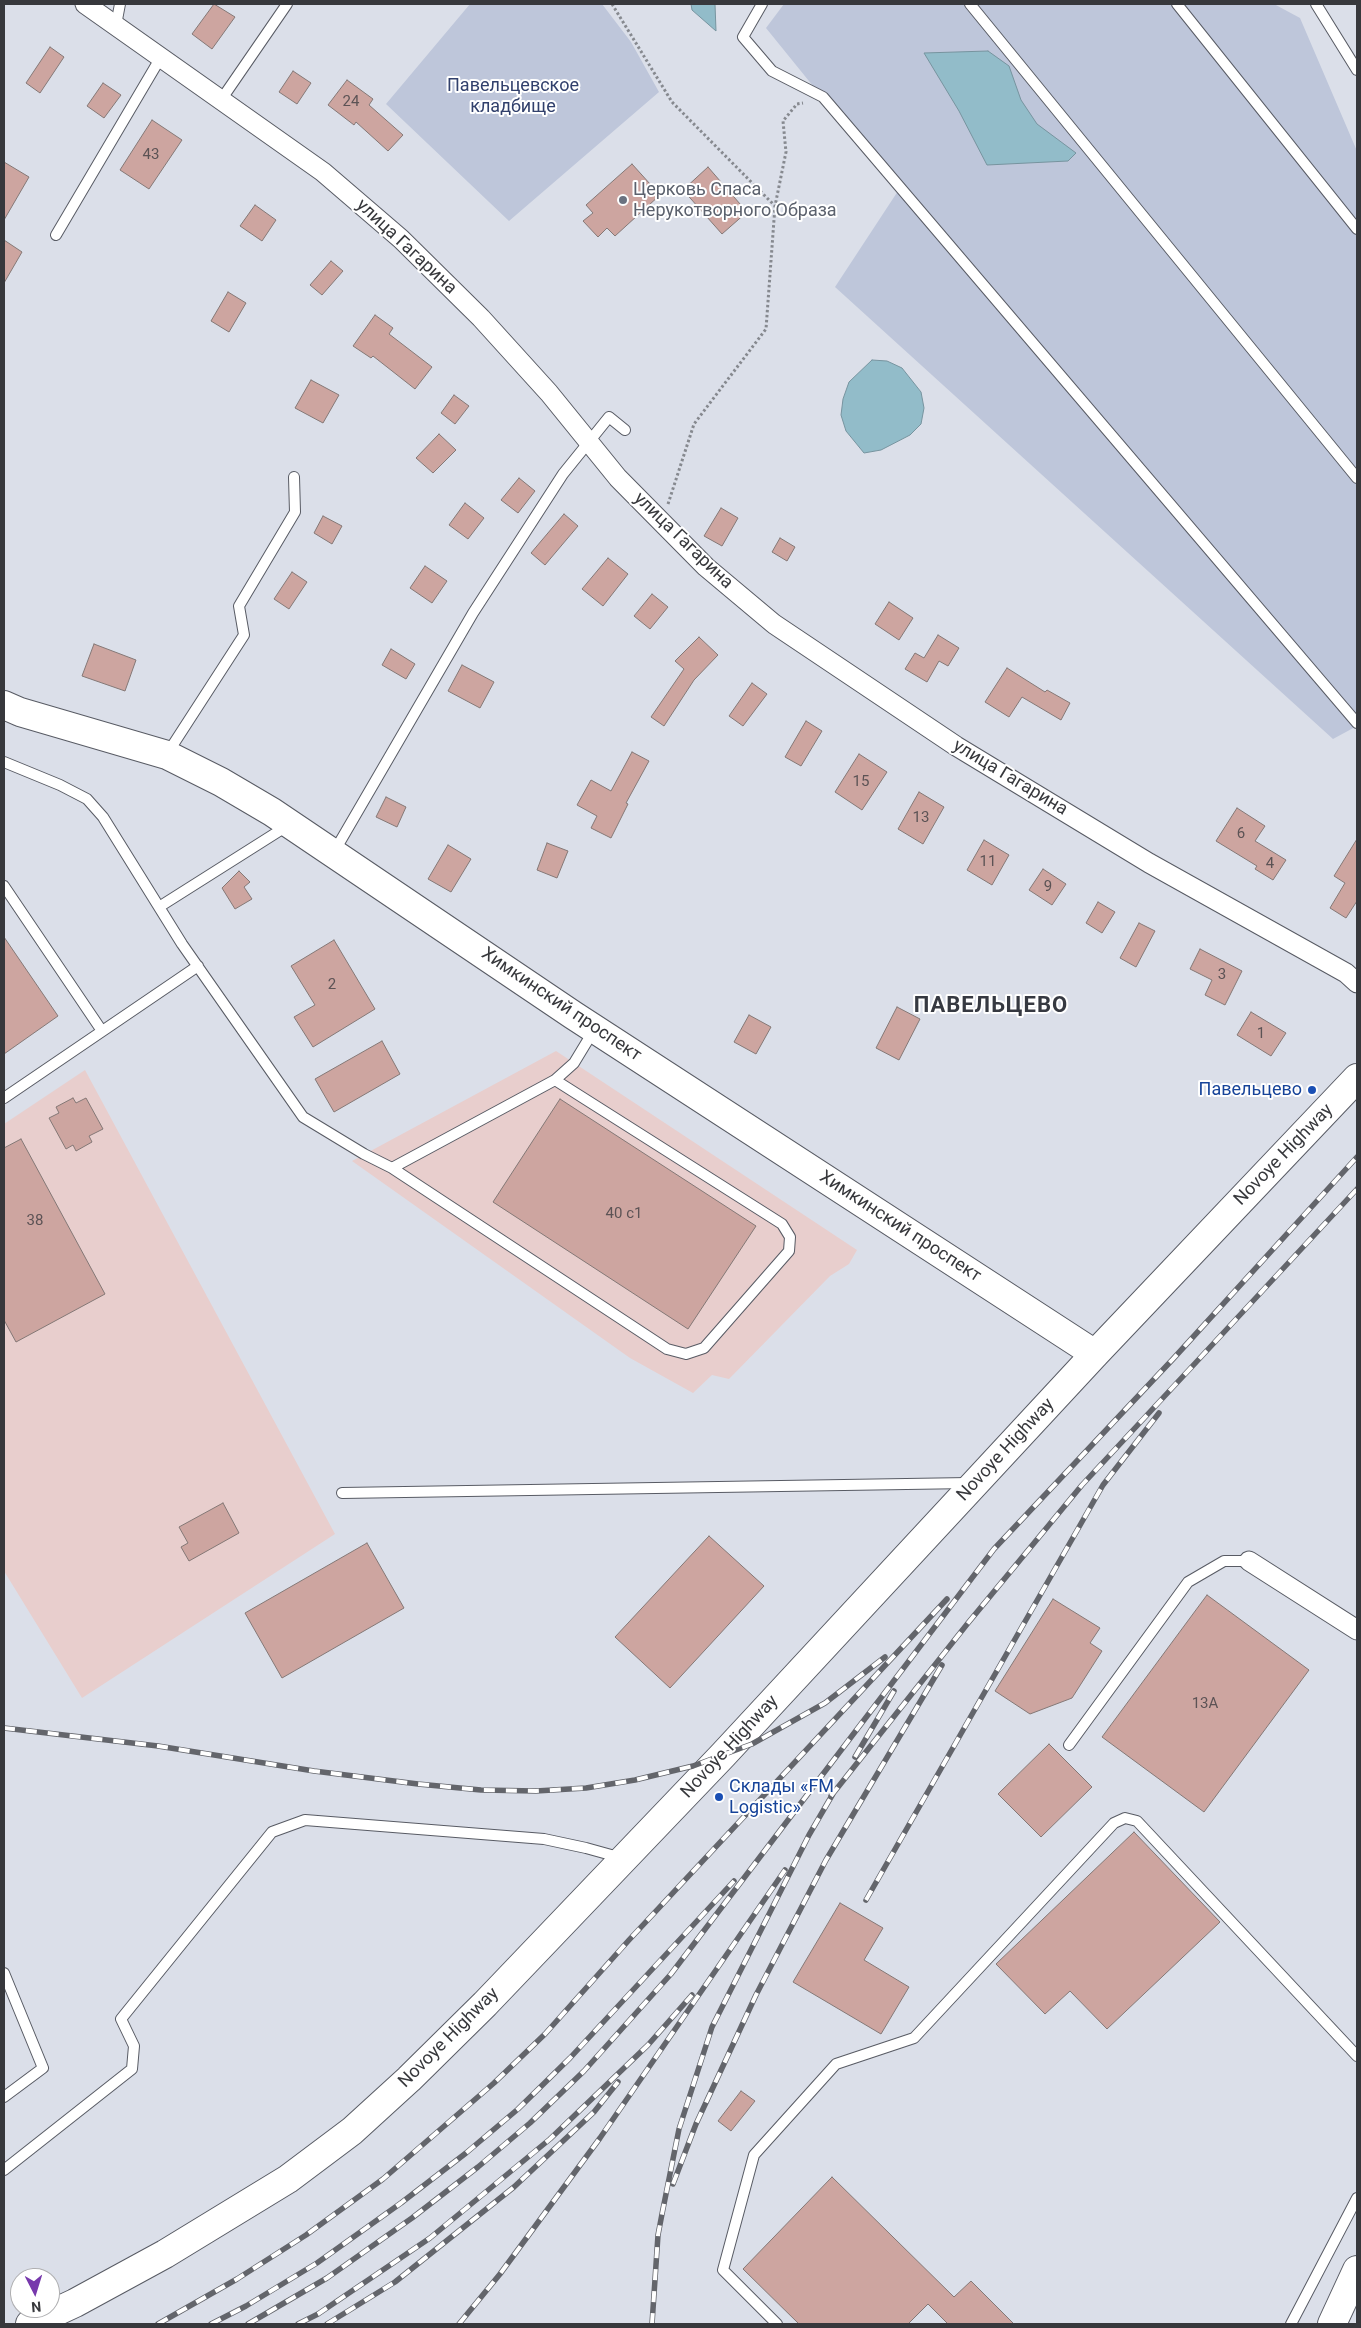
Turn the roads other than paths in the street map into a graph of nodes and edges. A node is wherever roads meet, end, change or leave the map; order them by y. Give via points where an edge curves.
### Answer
1 (85, 4) edge
2 (120, 4) edge
3 (287, 4) edge
4 (762, 4) edge
5 (970, 4) edge
6 (1178, 4) edge
7 (1316, 4) edge
8 (116, 25) junction
9 (161, 57) junction
10 (1357, 70) edge
11 (221, 100) junction
12 (1357, 230) edge
13 (56, 235) dead end
14 (624, 430) dead end
15 (589, 443) junction
16 (294, 477) dead end
17 (1357, 478) edge
18 (4, 705) edge
19 (1357, 723) edge
20 (167, 755) junction
21 (4, 762) edge
22 (290, 824) junction
23 (334, 853) junction
24 (4, 886) edge
25 (160, 907) junction
26 (198, 966) junction
27 (1357, 983) edge
28 (595, 1029) junction
29 (102, 1031) junction
30 (1357, 1078) edge
31 (555, 1080) junction
32 (4, 1098) edge
33 (392, 1168) junction
34 (1095, 1354) junction
35 (975, 1483) junction
36 (342, 1493) dead end
37 (1249, 1561) joint
38 (1357, 1630) edge
39 (1068, 1744) dead end
40 (624, 1858) junction
41 (4, 1973) edge
42 (1357, 2056) edge
43 (4, 2098) edge
44 (4, 2170) edge
45 (1357, 2198) edge
46 (1357, 2270) edge
47 (30, 2324) edge
48 (777, 2324) edge
49 (1291, 2324) edge
50 (1332, 2324) edge

1 - 8 street, улица Гагарина
2 - 8 lane
3 - 11 lane
4 - 19 lane via 743,37 772,71 823,97
5 - 17 lane
6 - 12 lane
7 - 10 lane
8 - 9 street, улица Гагарина
9 - 11 street, улица Гагарина
9 - 13 lane
11 - 15 street, улица Гагарина via 323,172 401,239 481,318
14 - 15 lane via 609,417
15 - 23 lane via 563,474 473,613
15 - 27 street, улица Гагарина via 618,478 706,567 774,624 956,746 1149,862 1346,973
16 - 20 lane via 295,512 239,606 244,635
18 - 20 main road, Химкинский проспект
20 - 22 main road, Химкинский проспект via 221,782
21 - 25 lane via 87,799 103,817
22 - 23 main road, Химкинский проспект
22 - 25 lane
23 - 28 main road, Химкинский проспект
24 - 29 lane
25 - 26 lane
26 - 29 lane
26 - 33 lane via 303,1117
28 - 31 lane via 574,1063
28 - 34 main road, Химкинский проспект
29 - 32 lane
30 - 34 main road, Novoye Highway
31 - 33 lane
31 - 33 lane via 782,1224 790,1237 789,1251 704,1348 686,1354 667,1349
34 - 35 main road, Novoye Highway
35 - 36 lane
35 - 40 main road, Novoye Highway
37 - 38 street
37 - 39 lane via 1224,1561 1188,1582
40 - 44 lane via 544,1839 305,1820 272,1832 121,2019 134,2046 132,2069
40 - 47 main road, Novoye Highway via 485,2004 352,2131 288,2179 165,2254 76,2304
41 - 43 lane via 43,2068
42 - 48 lane via 1137,1821 1126,1818 1114,1823 914,2038 836,2064 754,2155 724,2270
45 - 49 lane
46 - 50 main road

